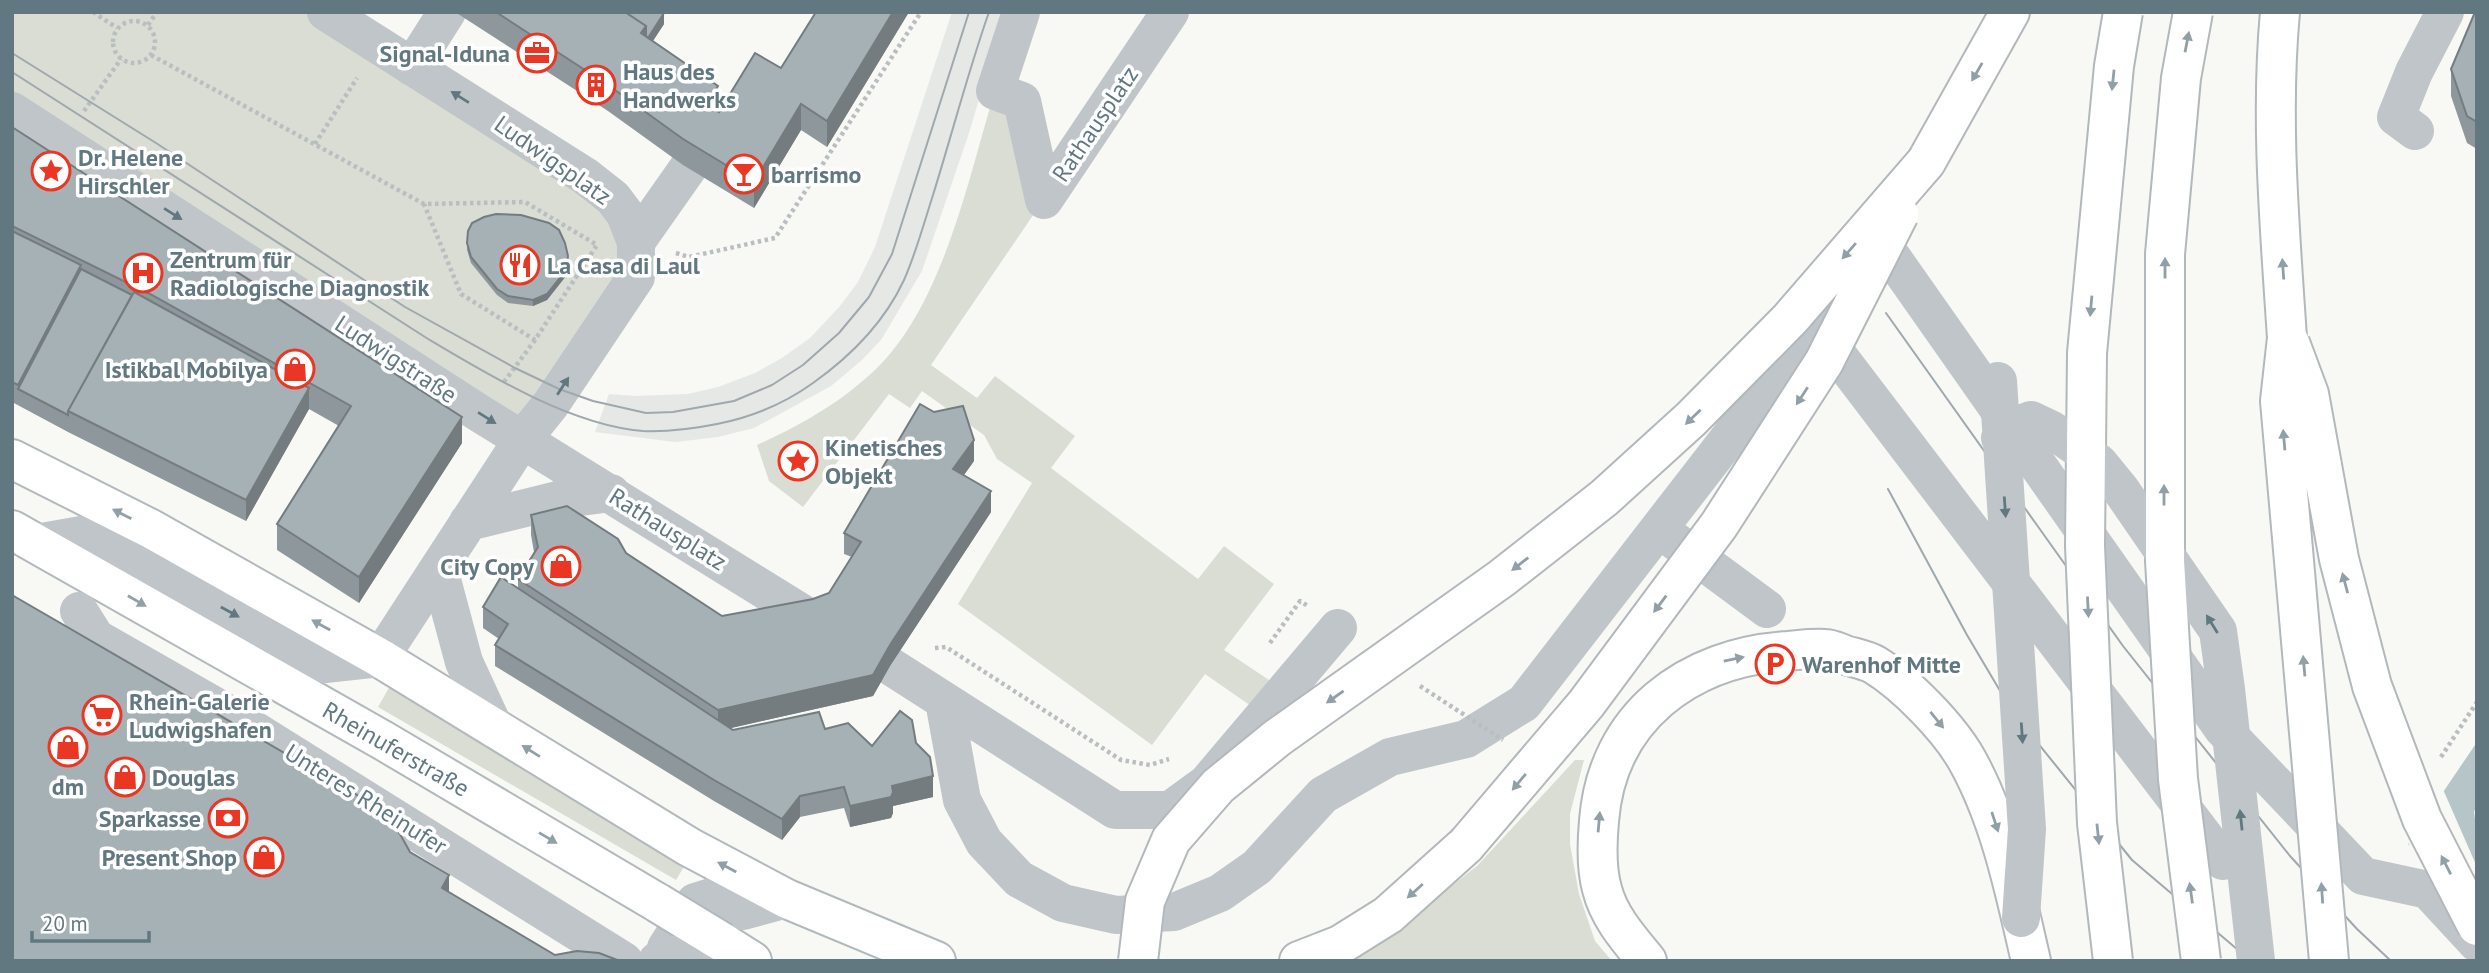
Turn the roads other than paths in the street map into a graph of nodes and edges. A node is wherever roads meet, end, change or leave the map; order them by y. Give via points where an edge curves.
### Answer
1 (326, 12) edge
2 (447, 12) edge
3 (1021, 12) edge
4 (1170, 12) edge
5 (2010, 12) edge
6 (2123, 12) edge
7 (2193, 12) edge
8 (2280, 12) edge
9 (2445, 12) edge
10 (412, 67) junction
11 (12, 111) edge
12 (2415, 131) dead end
13 (1926, 163) junction
14 (688, 168) edge
15 (636, 242) junction
16 (1821, 333) junction
17 (2287, 338) junction
18 (1998, 381) dead end
19 (2000, 439) junction
20 (522, 440) junction
21 (12, 459) edge
22 (611, 493) junction
23 (468, 522) junction
24 (1660, 530) junction
25 (24, 536) edge
26 (439, 569) junction
27 (1768, 609) dead end
28 (79, 611) dead end
29 (813, 620) edge
30 (1338, 628) dead end
31 (380, 658) junction
32 (890, 666) edge
33 (944, 701) junction
34 (495, 729) junction
35 (2223, 861) dead end
36 (787, 899) junction
37 (2021, 918) junction
38 (2477, 926) edge
39 (2477, 943) edge
40 (723, 955) edge
41 (624, 961) edge
42 (657, 961) edge
43 (936, 961) edge
44 (1138, 961) edge
45 (1299, 961) edge
46 (1647, 961) edge
47 (2031, 961) edge
48 (2113, 961) edge
49 (2201, 961) edge
50 (2256, 961) edge
51 (2329, 961) edge

1 - 10 street, Ludwigsplatz
2 - 10 street
3 - 4 street, Rathausplatz via 995,90 1022,101 1044,200
5 -> 13 main road
6 -> 48 main road, bridge via 2087,353 2085,477 2097,823
49 -> 7 main road, bridge via 2178,779 2165,547 2165,254 2180,78
17 -> 8 main road via 2275,88
9 - 12 street via 2396,117
15 -> 10 street, Ludwigsplatz via 613,198 585,176
11 -> 20 street, Ludwigstraße
13 -> 44 main road, bridge via 1790,318 1692,419 1604,498 1218,786 1171,840 1145,901
13 -> 45 main road, bridge via 1824,362 1719,525 1586,705 1465,845 1388,915 1340,945
14 - 15 street
20 -> 15 street, Ludwigsplatz via 636,277
16 - 24 street via 1732,434
16 - 35 street
16 - 39 street via 1889,253 2223,729 2363,876 2428,890
38 -> 17 main road, bridge via 2422,818 2372,686 2339,559 2309,394
51 -> 17 main road, bridge via 2280,401
18 - 19 street, bridge
19 -> 37 street, bridge via 2027,829
50 -> 19 street, bridge via 2218,631 2099,463 2031,420 2011,428
20 - 22 street, Rathausplatz
20 - 23 street
31 -> 21 main road via 151,529
22 - 23 street via 558,500
22 - 29 street, Rathausplatz
23 - 26 street
24 - 27 street
24 - 33 street via 1524,704 1466,739 1391,757 1323,795 1257,867 1220,893 1174,912 1116,915 1063,903 1019,879 984,842 962,800
25 -> 31 street, Rheinuferstraße via 87,534 325,664
25 -> 40 main road, Rheinuferstraße, bridge via 657,903
26 - 31 street
26 - 34 street via 464,662
28 - 41 street, Unteres Rheinufer via 96,638 222,710
30 - 33 street via 1208,783 1170,810 1115,810
31 - 34 main road
32 - 33 street
36 -> 34 main road via 689,847
36 - 42 street via 743,911 714,896 695,902
36 - 43 main road
46 -> 37 main road via 1618,926 1602,890 1597,845 1601,793 1614,758 1640,716 1679,683 1724,661 1773,652 1826,649 1874,664 1925,705 1967,760 1993,815
37 - 47 main road
40 - 42 street, bridge via 673,954

